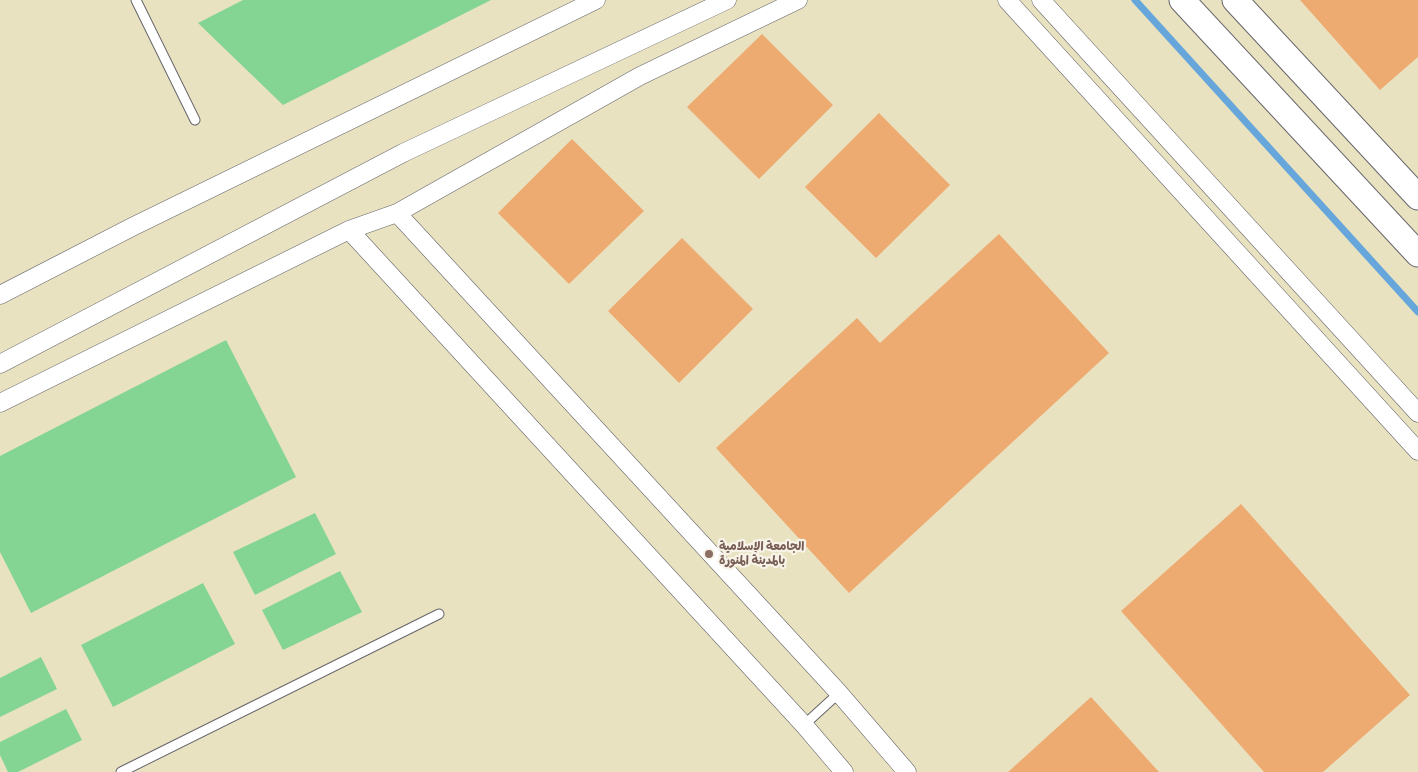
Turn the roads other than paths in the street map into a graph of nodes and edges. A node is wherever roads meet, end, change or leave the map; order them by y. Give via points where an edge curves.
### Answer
1 (136, 0) edge
2 (596, 0) edge
3 (727, 0) edge
4 (798, 0) edge
5 (1007, 0) edge
6 (1041, 0) edge
7 (1182, 0) edge
8 (1236, 0) edge
9 (195, 120) dead end
10 (1418, 197) edge
11 (397, 213) junction
12 (349, 230) junction
13 (1418, 254) edge
14 (0, 295) edge
15 (0, 364) edge
16 (0, 403) edge
17 (1418, 413) edge
18 (1418, 452) edge
19 (439, 614) dead end
20 (839, 693) junction
21 (804, 726) junction
22 (121, 772) edge
23 (844, 772) edge
24 (907, 772) edge

1 - 9 lane
2 - 14 street
3 - 15 street via 403,153
4 - 11 street via 640,76
5 - 18 street
6 - 17 street
7 - 13 main road
8 - 10 main road
11 - 12 street
11 - 20 street
12 - 16 street
12 - 21 street
19 - 22 lane
20 - 21 lane
20 - 24 street
21 - 23 street

